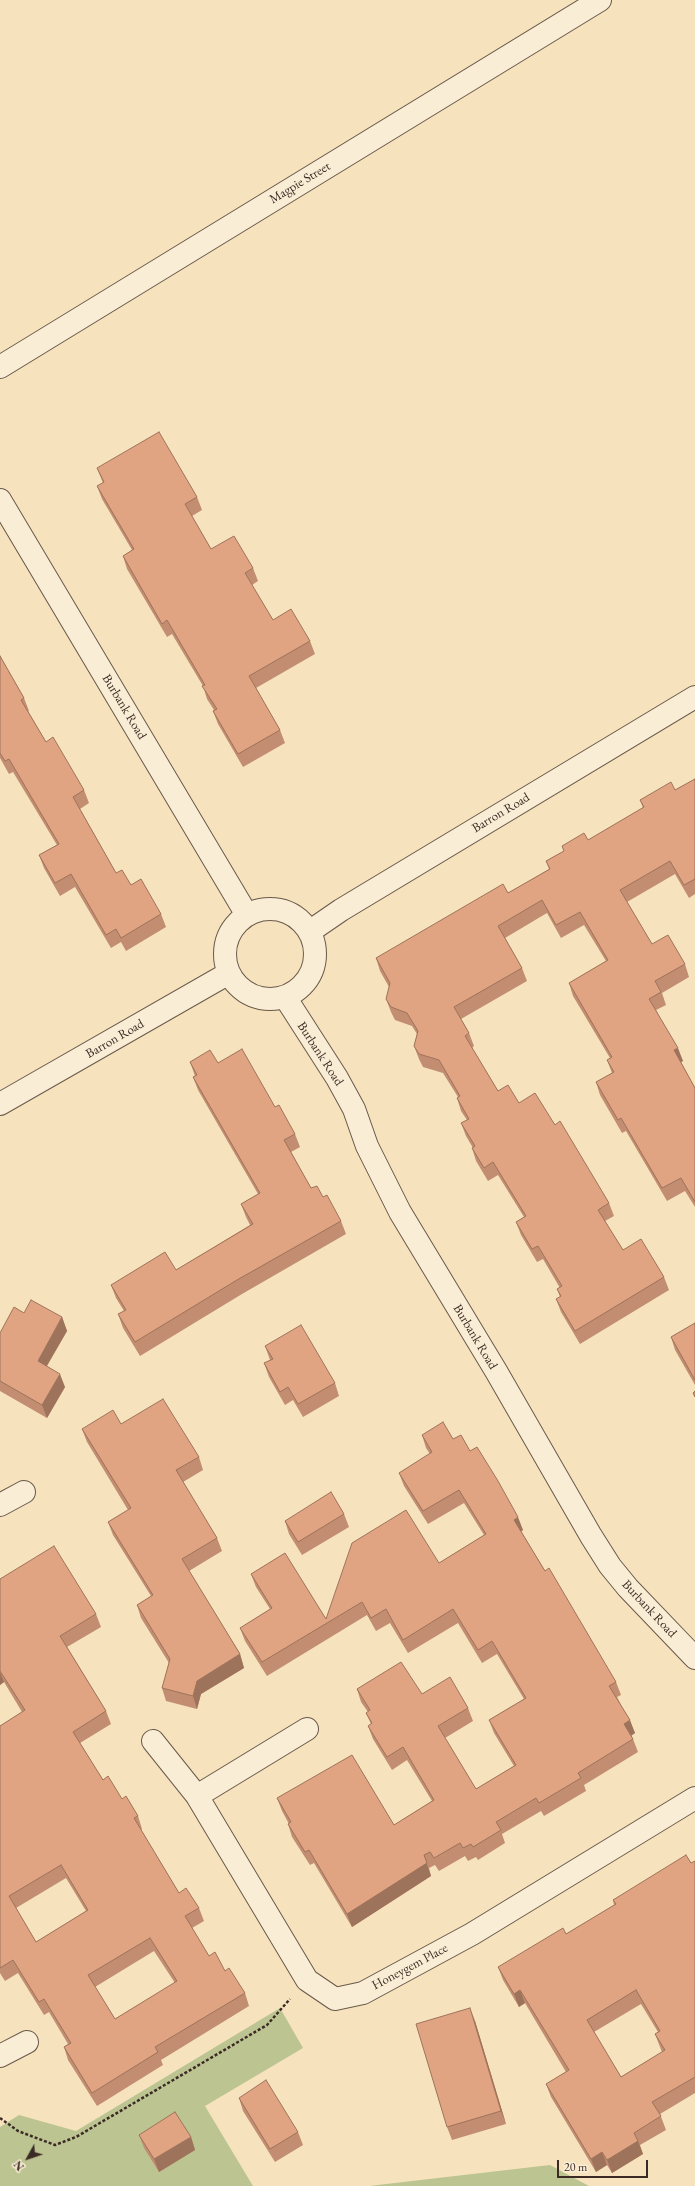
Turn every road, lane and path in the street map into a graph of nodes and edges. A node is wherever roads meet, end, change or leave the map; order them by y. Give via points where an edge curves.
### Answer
1 (600, 0) edge
2 (0, 366) edge
3 (0, 500) edge
4 (695, 697) edge
5 (248, 915) junction
6 (309, 932) junction
7 (229, 973) junction
8 (285, 997) junction
9 (0, 1104) edge
10 (24, 1492) dead end
11 (0, 1505) edge
12 (695, 1658) edge
13 (307, 1729) dead end
14 (153, 1741) dead end
15 (197, 1796) junction
16 (695, 1798) edge
17 (307, 1980) junction
18 (27, 2042) dead end
19 (0, 2056) edge
20 (0, 2118) edge

1 - 2 street, Magpie Street
3 - 5 street, Burbank Road
4 - 6 street, Barron Road
5 - 6 street via 261,910 289,913
5 - 7 street via 237,923 229,934 226,960
6 - 8 street via 314,945 315,958 312,970 306,982
7 - 8 street via 247,993 259,998
7 - 9 street, Barron Road
8 - 12 street, Burbank Road via 347,1096 367,1146 400,1212 591,1536 628,1588
10 - 11 street
13 - 15 street
14 - 15 street, Honeygem Place
15 - 17 street, Honeygem Place
16 - 17 street, Honeygem Place via 472,1934 363,1993 334,1999
17 - 20 path via 267,2025 76,2137 55,2145 18,2131
18 - 19 street

